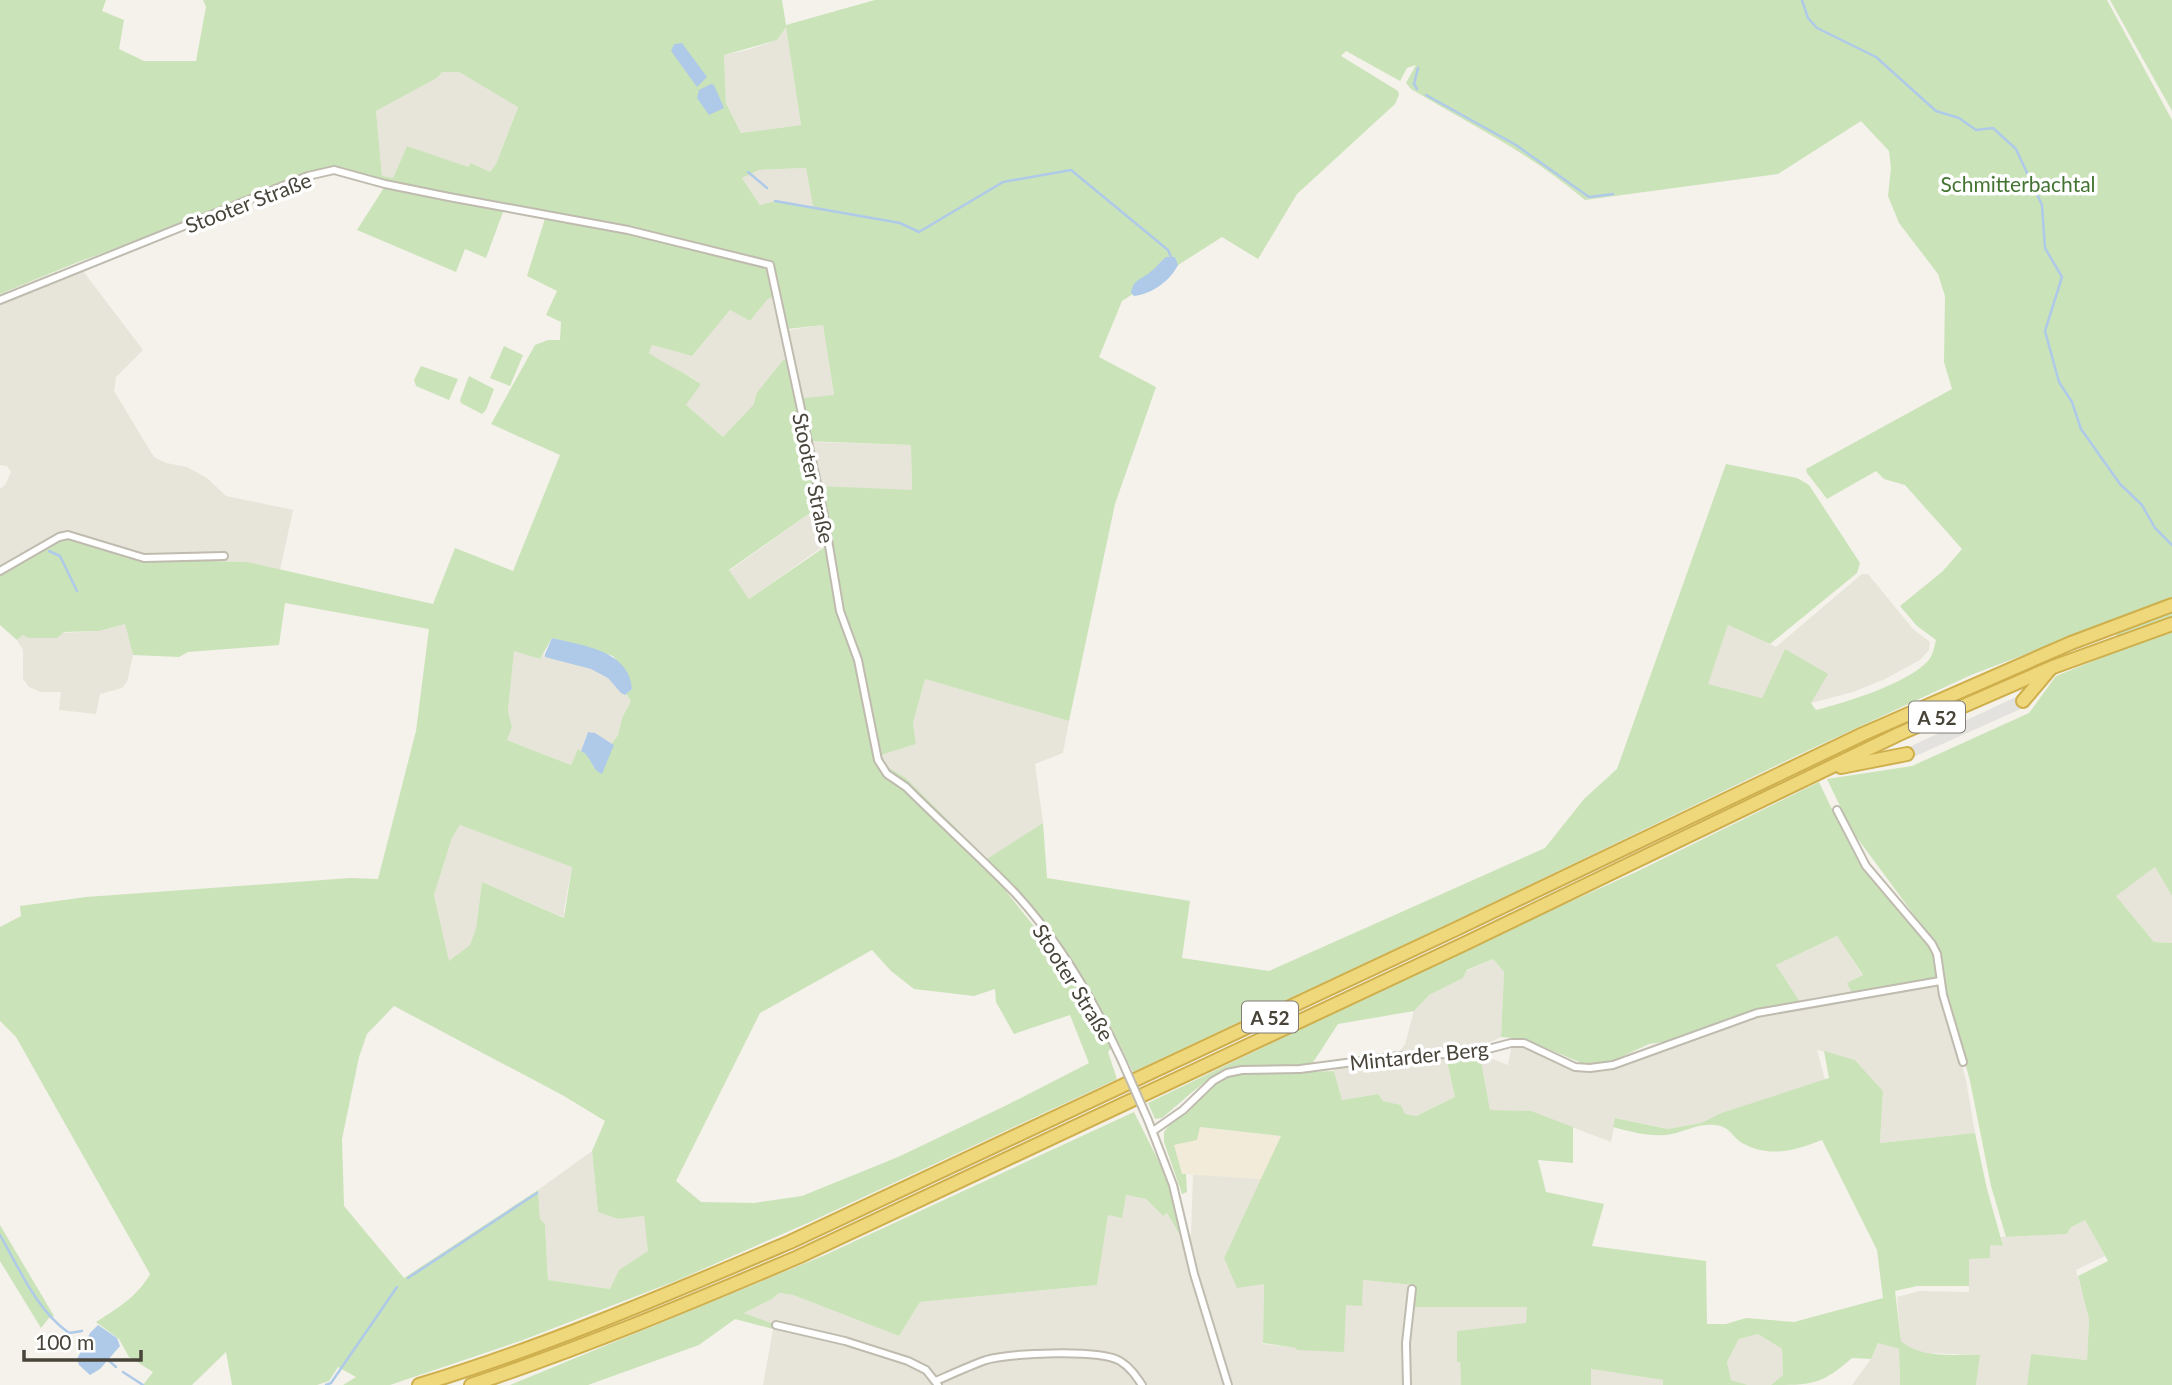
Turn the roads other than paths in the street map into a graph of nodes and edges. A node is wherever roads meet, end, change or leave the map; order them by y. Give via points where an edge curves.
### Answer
1 (0, 300) edge
2 (224, 556) dead end
3 (0, 571) edge
4 (2172, 605) edge
5 (2172, 624) edge
6 (2053, 667) junction
7 (2023, 701) dead end
8 (1907, 754) dead end
9 (1823, 770) junction
10 (1837, 810) dead end
11 (1940, 981) junction
12 (1963, 1062) dead end
13 (1153, 1131) junction
14 (1412, 1289) dead end
15 (776, 1325) dead end
16 (937, 1383) edge
17 (419, 1385) edge
18 (471, 1385) edge
19 (1142, 1385) edge
20 (1228, 1385) edge
21 (1407, 1385) edge

1 - 13 street, Stooter Straße, bridge via 334,170 436,195 628,230 770,265 840,611 858,660 878,760 887,774 1015,894 1053,940 1102,1019
2 - 3 street via 144,558 68,535
4 - 17 highway, A 52 via 2071,643 1863,734 790,1242 656,1298
5 - 6 highway, A 52
6 - 7 highway
6 - 9 highway, A 52
8 - 9 highway
9 - 18 highway, A 52 via 798,1257 688,1304
10 - 11 street via 1866,866 1933,944
11 - 12 street
11 - 13 street, Mintarder Berg via 1757,1013 1626,1060 1590,1068 1575,1067 1524,1043 1511,1042 1472,1053 1242,1070 1213,1081
13 - 20 street, Stooter Straße via 1173,1185
14 - 21 street
15 - 16 street via 908,1361
16 - 19 street via 987,1360 1084,1354 1119,1360

